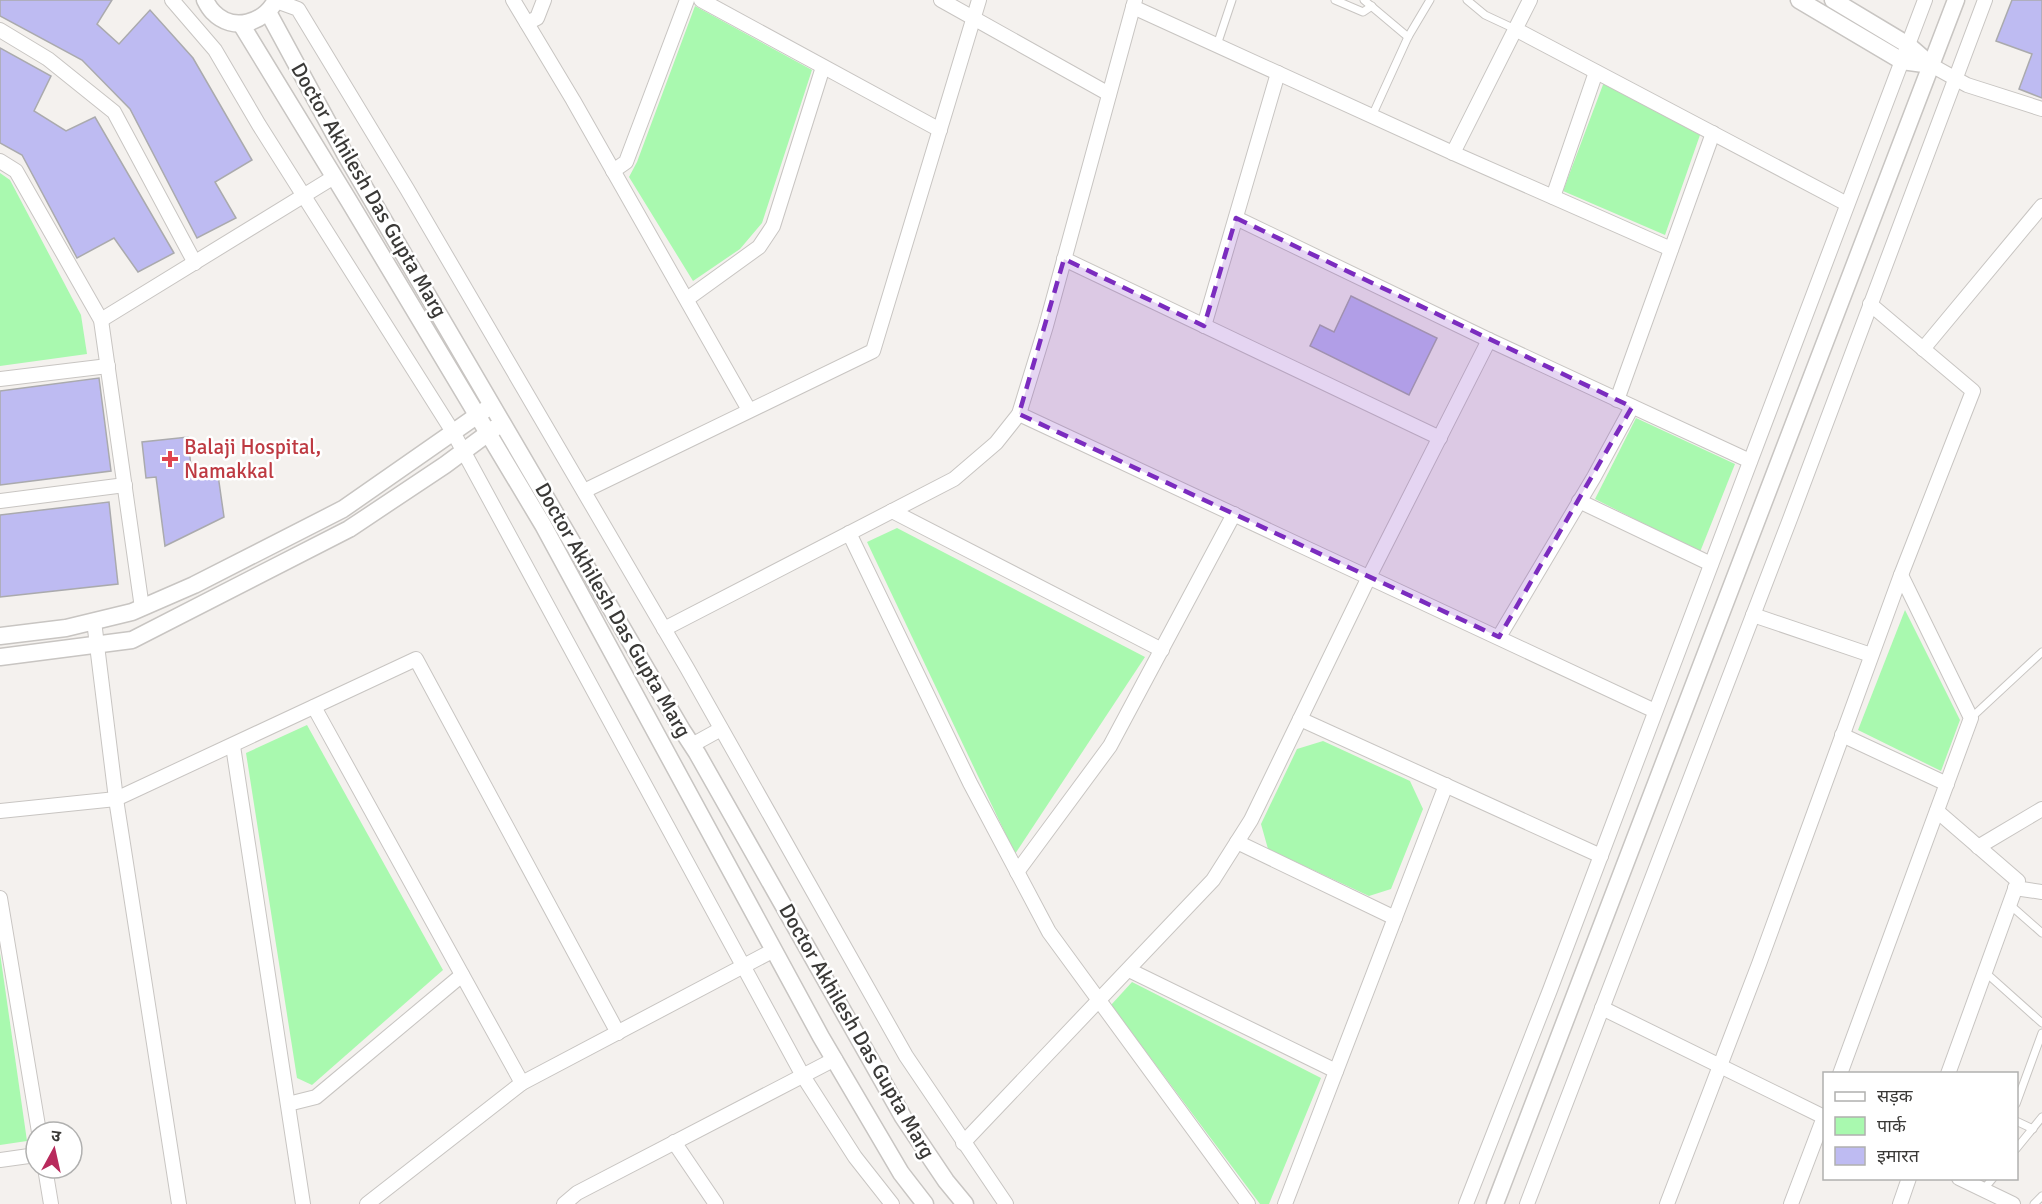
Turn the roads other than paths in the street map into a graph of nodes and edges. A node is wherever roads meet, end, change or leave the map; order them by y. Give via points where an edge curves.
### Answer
1 (172, 0) edge
2 (205, 0) edge
3 (513, 0) edge
4 (544, 0) edge
5 (687, 0) edge
6 (701, 0) edge
7 (941, 0) edge
8 (979, 0) edge
9 (1232, 0) edge
10 (1335, 0) edge
11 (1364, 0) edge
12 (1430, 0) edge
13 (1467, 0) edge
14 (1530, 0) edge
15 (1798, 0) edge
16 (1833, 0) edge
17 (1925, 0) edge
18 (1956, 0) edge
19 (1985, 0) edge
20 (1134, 3) edge
21 (273, 4) edge
22 (1372, 6) junction
23 (973, 18) junction
24 (241, 24) junction
25 (528, 24) junction
26 (1515, 29) junction
27 (0, 30) edge
28 (1408, 37) junction
29 (1217, 45) junction
30 (1908, 45) junction
31 (1902, 61) junction
32 (1931, 65) junction
33 (824, 67) junction
34 (1596, 72) junction
35 (1278, 73) junction
36 (1955, 78) junction
37 (1109, 94) junction
38 (2042, 109) edge
39 (1372, 116) junction
40 (940, 130) junction
41 (1713, 133) junction
42 (1453, 153) junction
43 (0, 161) edge
44 (613, 171) junction
45 (334, 177) junction
46 (303, 196) junction
47 (1553, 197) junction
48 (1847, 204) junction
49 (2042, 206) edge
50 (1236, 218) junction
51 (1671, 249) junction
52 (1064, 259) junction
53 (195, 262) junction
54 (687, 299) junction
55 (1870, 304) junction
56 (101, 320) junction
57 (1204, 326) junction
58 (1489, 340) junction
59 (1923, 349) junction
60 (108, 366) junction
61 (0, 379) edge
62 (1617, 400) junction
63 (493, 405) junction
64 (1632, 407) junction
65 (749, 410) junction
66 (1019, 414) junction
67 (477, 415) junction
68 (503, 423) junction
69 (453, 432) junction
70 (488, 433) junction
71 (1440, 438) junction
72 (464, 451) junction
73 (1750, 460) junction
74 (125, 485) junction
75 (584, 491) junction
76 (0, 501) edge
77 (1580, 501) junction
78 (892, 511) junction
79 (1234, 514) junction
80 (849, 533) junction
81 (1711, 564) junction
82 (1900, 574) junction
83 (1369, 577) junction
84 (142, 608) junction
85 (1753, 615) junction
86 (94, 621) junction
87 (663, 629) junction
88 (0, 636) edge
89 (1499, 638) junction
90 (98, 645) junction
91 (1162, 650) junction
92 (2042, 652) edge
93 (1871, 655) junction
94 (0, 657) edge
95 (314, 707) junction
96 (1655, 711) junction
97 (1300, 718) junction
98 (1971, 718) junction
99 (721, 729) junction
100 (682, 730) junction
101 (1842, 735) junction
102 (661, 743) junction
103 (692, 745) junction
104 (233, 746) junction
105 (1947, 784) junction
106 (1446, 785) junction
107 (116, 799) junction
108 (2042, 809) edge
109 (0, 811) edge
110 (1937, 811) junction
111 (1237, 842) junction
112 (1978, 847) junction
113 (1601, 856) junction
114 (1017, 872) junction
115 (2015, 888) junction
116 (2042, 892) edge
117 (0, 898) edge
118 (2009, 904) junction
119 (1395, 918) junction
120 (2042, 933) edge
121 (3, 936) edge
122 (774, 950) junction
123 (745, 966) junction
124 (1128, 970) junction
125 (1985, 972) junction
126 (462, 975) junction
127 (1099, 1001) junction
128 (1602, 1008) junction
129 (2042, 1023) edge
130 (618, 1033) junction
131 (2042, 1033) edge
132 (834, 1059) junction
133 (1720, 1066) junction
134 (1336, 1071) junction
135 (1841, 1072) edge
136 (1948, 1072) edge
137 (803, 1076) junction
138 (522, 1083) junction
139 (2018, 1099) edge
140 (288, 1104) junction
141 (1823, 1117) edge
142 (2042, 1117) edge
143 (37, 1120) edge
144 (1823, 1120) edge
145 (2018, 1122) edge
146 (2032, 1129) junction
147 (674, 1143) junction
148 (963, 1143) junction
149 (2018, 1146) edge
150 (24, 1157) edge
151 (0, 1160) edge
152 (47, 1180) edge
153 (1909, 1180) edge
154 (1961, 1180) edge
155 (1992, 1180) edge
156 (1983, 1190) junction
157 (2042, 1196) edge
158 (581, 1199) edge
159 (51, 1204) edge
160 (179, 1204) edge
161 (303, 1204) edge
162 (368, 1204) edge
163 (564, 1204) edge
164 (716, 1204) edge
165 (892, 1204) edge
166 (925, 1204) edge
167 (964, 1204) edge
168 (1006, 1204) edge
169 (1248, 1204) edge
170 (1285, 1204) edge
171 (1466, 1204) edge
172 (1495, 1204) edge
173 (1527, 1204) edge
174 (1667, 1204) edge
175 (1791, 1204) edge
176 (1900, 1204) edge
177 (2013, 1204) edge
178 (2034, 1204) edge

1 - 46 street via 215,50
2 - 24 street via 224,20
3 - 25 street
4 - 25 street via 537,18
5 - 44 street via 626,162
6 - 33 street
7 - 23 street
8 - 23 street
9 - 29 lane
10 - 22 lane via 1363,12
11 - 22 lane
12 - 28 lane
13 - 26 lane via 1485,15
14 - 26 street
15 - 31 street
16 - 30 street
17 - 30 street
18 - 32 street
19 - 36 street
20 - 29 street
20 - 37 street
21 - 24 street via 254,21
21 - 63 street, Doctor Akhilesh Das Gupta Marg via 345,154
21 - 75 street via 298,9
22 - 28 lane
23 - 37 street
23 - 40 street
24 - 45 street, Doctor Akhilesh Das Gupta Marg
25 - 44 street
26 - 34 street
26 - 42 street
27 - 53 street via 48,59 114,112
28 - 39 lane
29 - 35 street
30 - 31 street
30 - 32 street
31 - 32 street
31 - 48 street
32 - 36 street
32 - 172 street
33 - 40 street
33 - 54 street via 773,226 759,247
34 - 41 street
34 - 47 street
35 - 39 street
35 - 50 street
36 - 38 street
36 - 55 street
37 - 52 street
39 - 42 street
40 - 65 street via 873,351
41 - 48 street
41 - 51 street
42 - 47 street
43 - 56 street via 16,171
44 - 54 street
45 - 46 street
45 - 67 street, Doctor Akhilesh Das Gupta Marg
46 - 53 street
46 - 69 street
47 - 51 street
48 - 73 street
49 - 59 street
50 - 57 street
50 - 58 street
51 - 62 street
52 - 57 street
52 - 66 street
53 - 56 street
54 - 65 street
55 - 59 street
55 - 85 street
56 - 60 street
57 - 71 street
58 - 62 street
58 - 71 street
59 - 82 street via 1973,391
60 - 61 street
60 - 74 street
62 - 64 street
63 - 67 street
63 - 68 street, Doctor Akhilesh Das Gupta Marg
64 - 73 street
64 - 77 street
65 - 75 street
66 - 78 street via 996,443 954,479
66 - 79 street
67 - 69 street
67 - 70 street, Doctor Akhilesh Das Gupta Marg
68 - 70 street
68 - 100 street, Doctor Akhilesh Das Gupta Marg
69 - 72 street
69 - 84 street via 343,509
70 - 72 street
70 - 102 street, Doctor Akhilesh Das Gupta Marg via 543,525
71 - 83 street
72 - 90 street via 349,529 132,640
72 - 123 street
73 - 81 street
74 - 76 street
74 - 84 street
75 - 87 street
77 - 81 street
77 - 89 street
78 - 80 street
78 - 91 street
79 - 83 street
79 - 91 street
80 - 87 street
80 - 114 street
81 - 96 street
82 - 93 street
82 - 98 street
83 - 89 street
83 - 97 street
84 - 86 street
85 - 93 street
85 - 128 street
86 - 88 street
86 - 90 street
87 - 99 street
89 - 96 street
90 - 94 street
90 - 107 street
91 - 114 street via 1110,746
92 - 98 lane
93 - 101 street
95 - 104 street
95 - 126 street
95 - 130 street via 416,659
96 - 113 street
97 - 106 street
97 - 111 street
98 - 105 street
99 - 103 street
99 - 148 street via 906,1056
100 - 102 street
100 - 103 street, Doctor Akhilesh Das Gupta Marg
101 - 105 street
101 - 133 street
102 - 122 street, Doctor Akhilesh Das Gupta Marg
103 - 167 street, Doctor Akhilesh Das Gupta Marg via 903,1117
104 - 107 street
104 - 140 street
105 - 110 street
106 - 113 street
106 - 119 street
107 - 109 street
107 - 160 street
108 - 112 street
110 - 112 street
110 - 135 street
111 - 119 street
111 - 124 street via 1213,880
112 - 115 street via 2018,881
113 - 171 street
114 - 127 street via 1049,932
115 - 116 street
115 - 118 street
117 - 121 street
118 - 120 lane
118 - 125 street
119 - 134 street
121 - 143 street
122 - 123 street
122 - 132 street, Doctor Akhilesh Das Gupta Marg
123 - 130 street
123 - 137 street
124 - 127 street
124 - 134 street
125 - 129 lane
125 - 136 street
126 - 138 street
126 - 140 street via 315,1097
127 - 148 street
127 - 169 street
128 - 133 street
128 - 173 street
130 - 138 street
131 - 139 lane
132 - 137 street
132 - 166 street, Doctor Akhilesh Das Gupta Marg via 901,1173
133 - 141 street
133 - 174 street
134 - 170 street
137 - 147 street
137 - 165 street via 855,1157
138 - 162 street
140 - 161 street
142 - 146 lane
144 - 175 street
145 - 146 lane
146 - 149 lane
147 - 158 street
147 - 164 street
148 - 168 street
150 - 151 street
152 - 159 street
153 - 176 street
154 - 156 street
155 - 156 lane
156 - 177 street
157 - 178 lane
158 - 163 street

